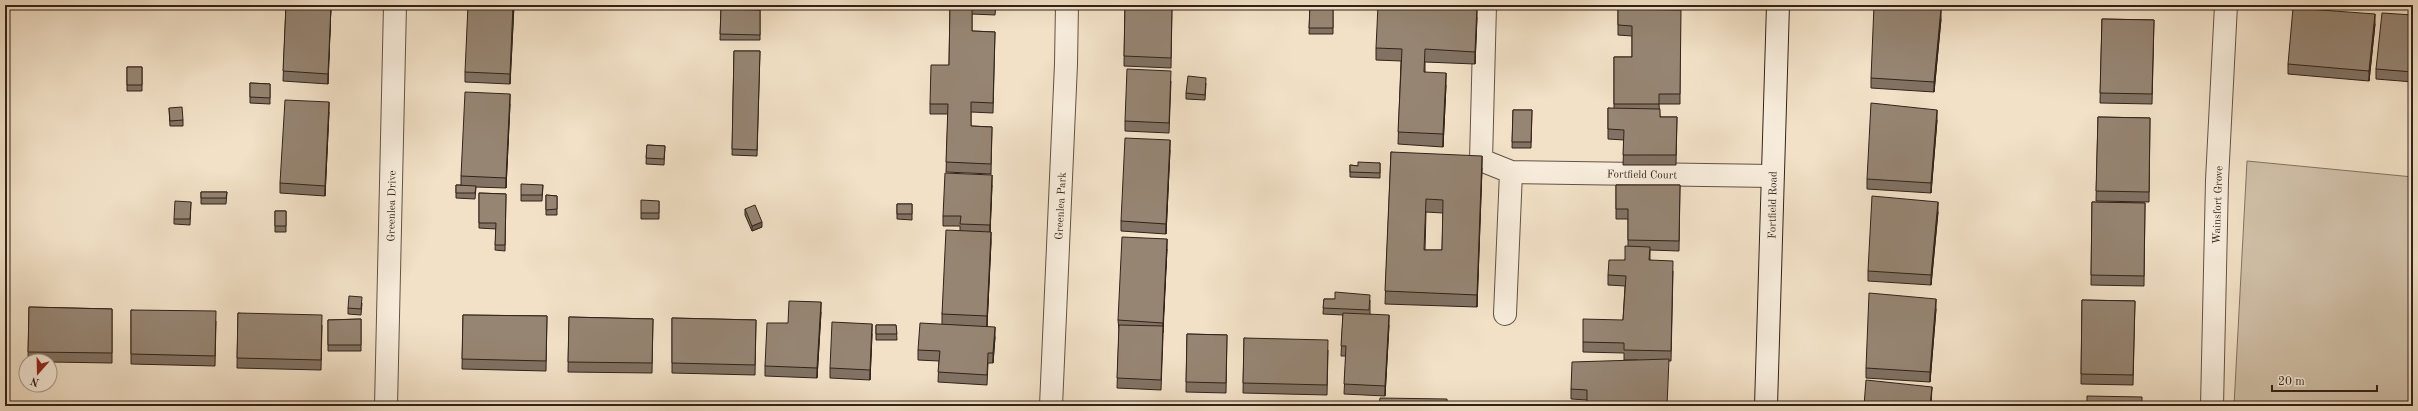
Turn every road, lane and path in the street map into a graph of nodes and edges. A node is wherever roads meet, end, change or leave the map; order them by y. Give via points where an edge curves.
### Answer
1 (395, 5) edge
2 (1067, 5) edge
3 (1485, 5) edge
4 (1778, 5) edge
5 (2226, 5) edge
6 (1511, 172) junction
7 (1772, 176) junction
8 (1505, 314) dead end
9 (386, 406) edge
10 (1051, 406) edge
11 (1766, 406) edge
12 (2212, 406) edge

1 - 9 street, Greenlea Drive
2 - 10 street, Greenlea Park
3 - 6 street, Fortfield Court via 1481,160
4 - 7 street, Fortfield Road
5 - 12 street, Wainsfort Grove via 2217,180
6 - 7 street, Fortfield Court
6 - 8 street
7 - 11 street, Fortfield Road

